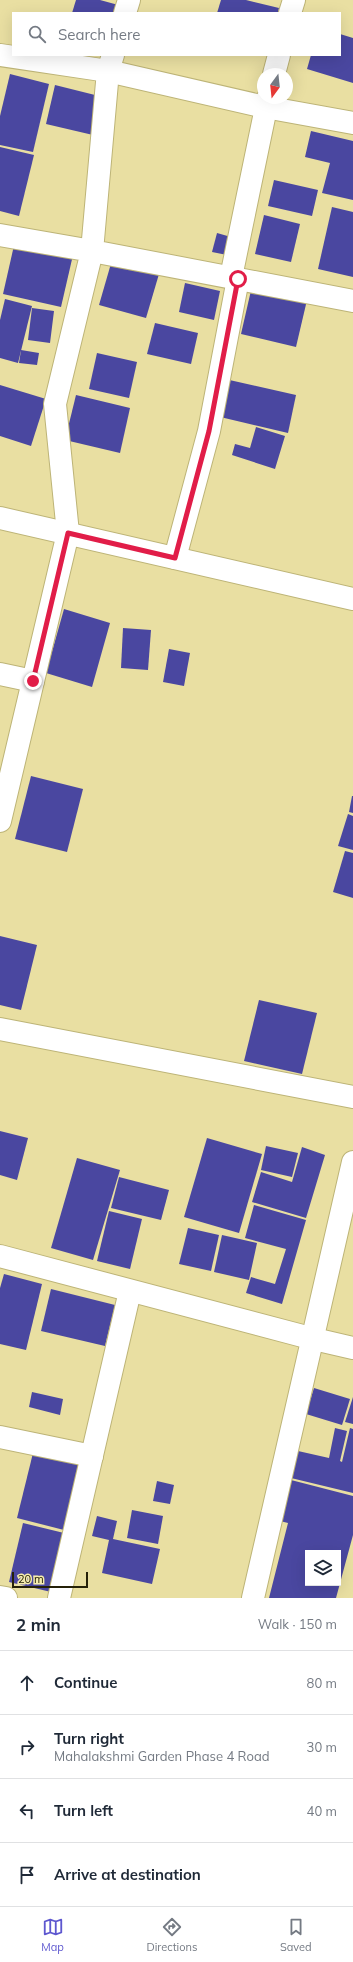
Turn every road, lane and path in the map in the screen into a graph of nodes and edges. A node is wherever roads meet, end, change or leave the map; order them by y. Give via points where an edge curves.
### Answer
1 (129, 0) edge
2 (294, 0) edge
3 (125, 12) edge
4 (290, 12) edge
5 (0, 55) edge
6 (12, 56) edge
7 (14, 56) edge
8 (279, 56) edge
9 (111, 63) edge
10 (276, 68) edge
11 (257, 100) edge
12 (267, 104) edge
13 (275, 104) edge
14 (353, 123) edge
15 (0, 235) edge
16 (92, 251) junction
17 (235, 278) junction
18 (353, 301) edge
19 (0, 518) edge
20 (68, 533) junction
21 (175, 558) junction
22 (353, 599) edge
23 (0, 674) edge
24 (33, 681) junction
25 (0, 821) edge
26 (0, 1029) edge
27 (353, 1097) edge
28 (352, 1168) edge
29 (0, 1256) edge
30 (130, 1290) junction
31 (314, 1339) junction
32 (353, 1348) edge
33 (0, 1437) edge
34 (92, 1456) junction
35 (0, 1597) edge
36 (6, 1598) edge
37 (59, 1598) edge
38 (253, 1598) edge

1 - 3 street
2 - 4 street
5 - 6 street
7 - 9 street
8 - 10 street
9 - 11 street
9 - 16 street
12 - 17 street
13 - 14 street
15 - 16 street
16 - 17 street
16 - 20 street via 55,404
17 - 18 street
17 - 21 street via 209,431
19 - 20 street
20 - 21 street
20 - 24 street
21 - 22 street
23 - 24 street
24 - 25 street
26 - 27 street
28 - 31 street
29 - 30 street
30 - 31 street
30 - 34 street
31 - 32 street
31 - 38 street
33 - 34 street
34 - 37 street
35 - 36 street

